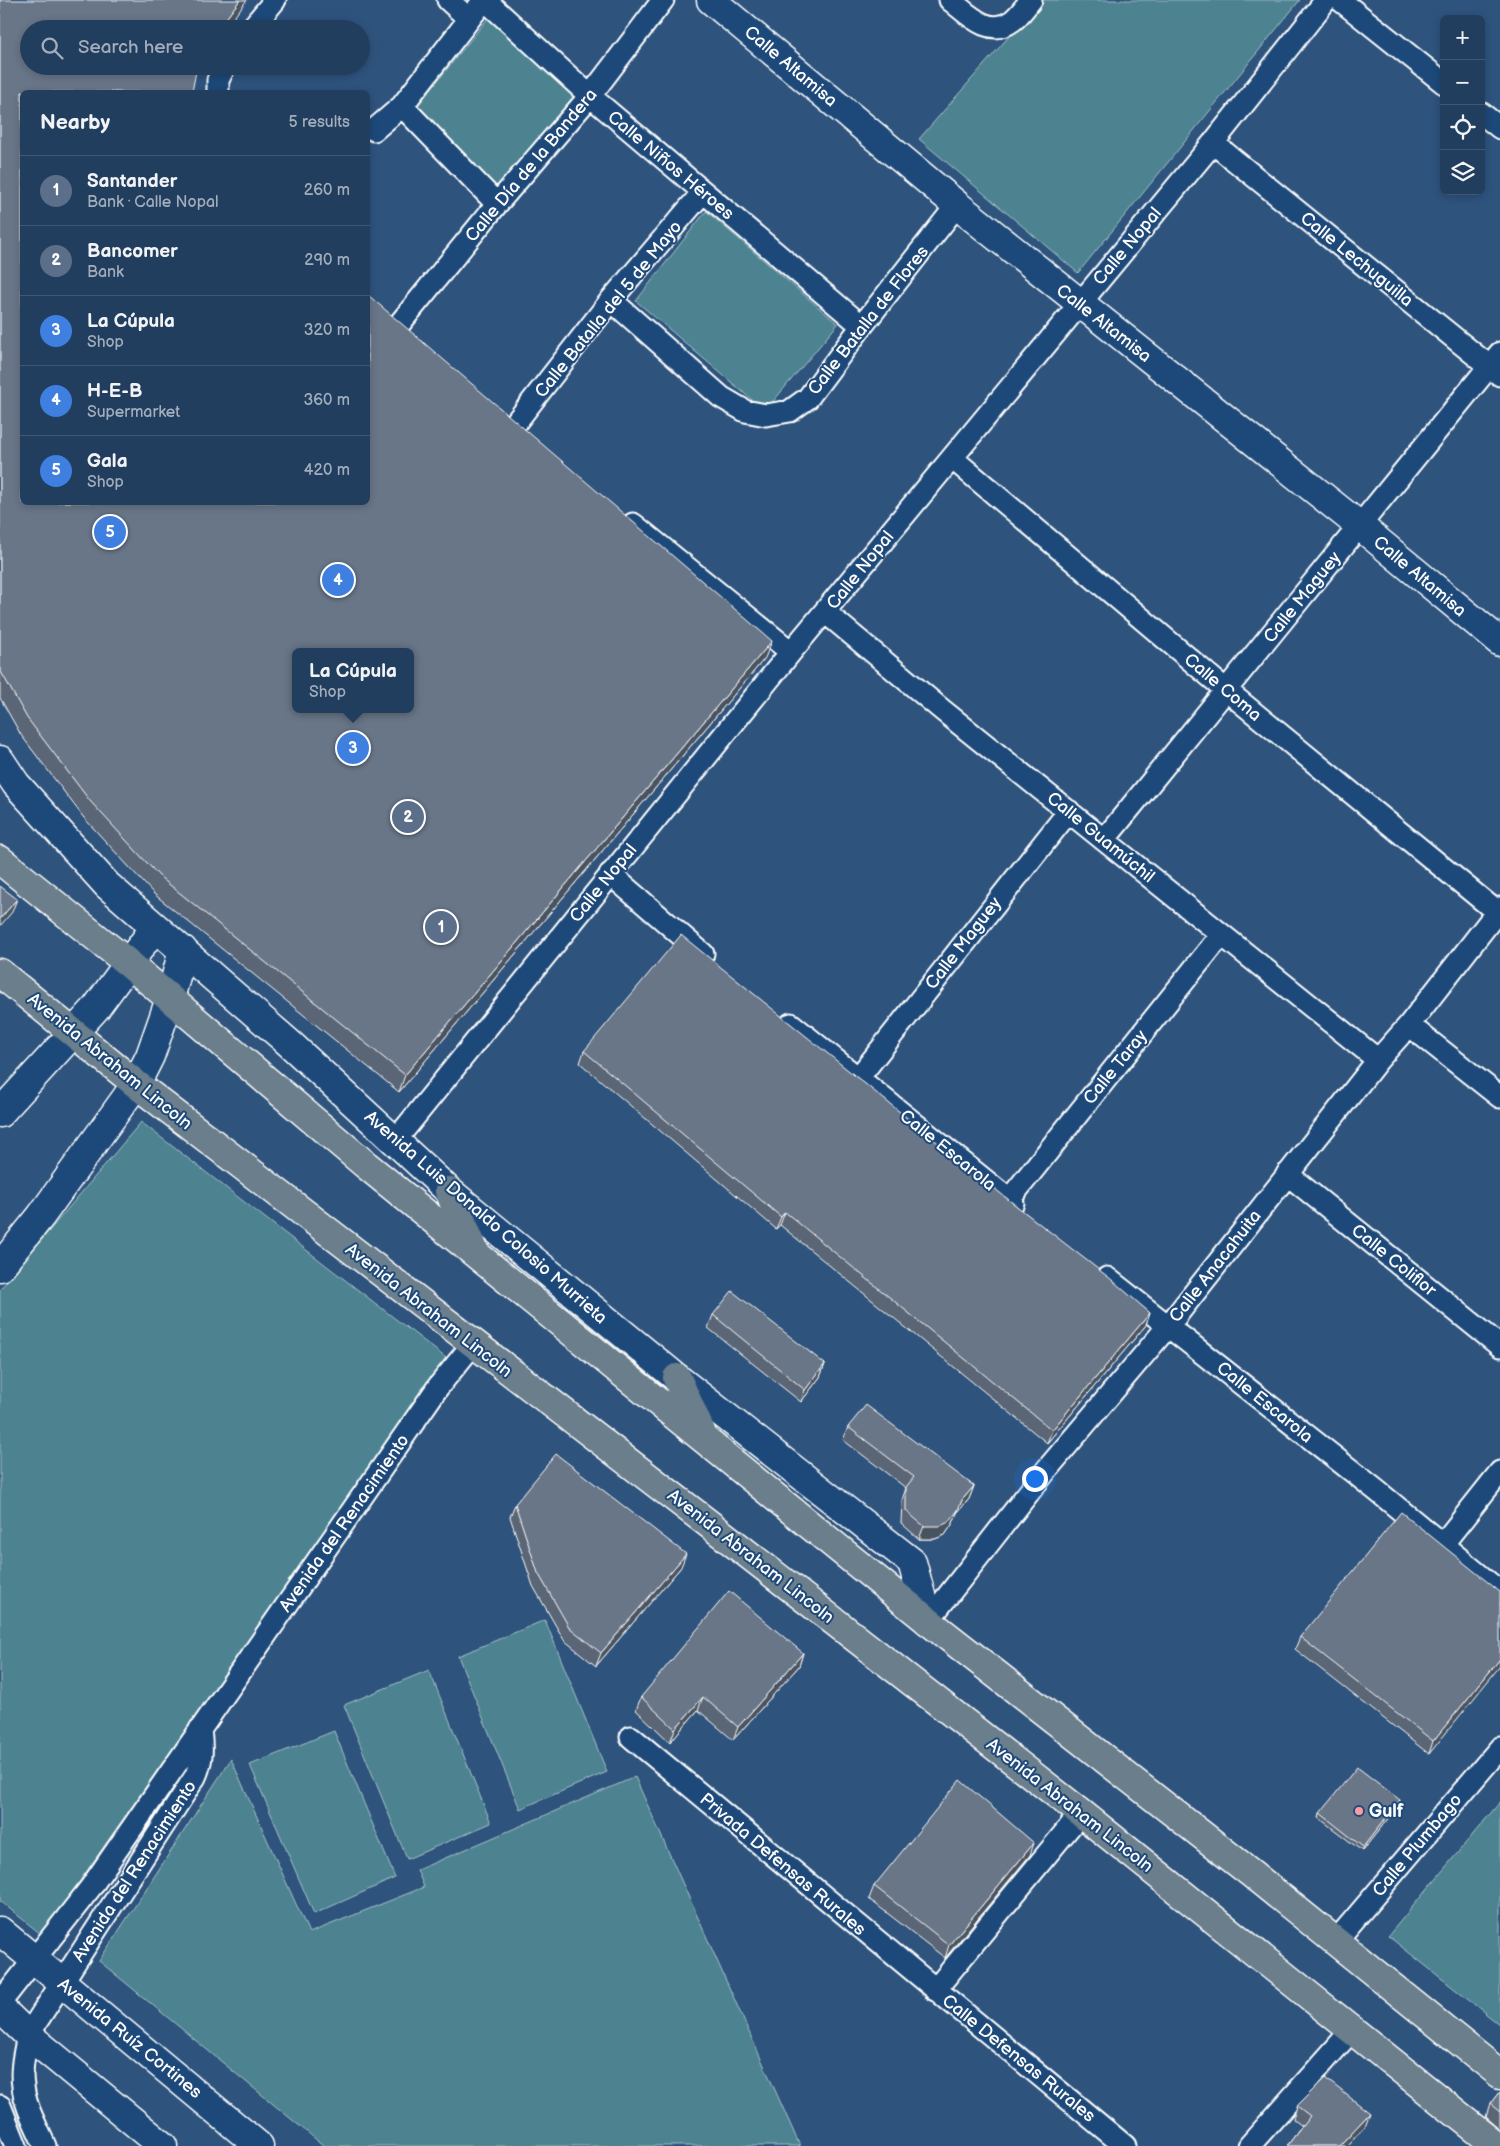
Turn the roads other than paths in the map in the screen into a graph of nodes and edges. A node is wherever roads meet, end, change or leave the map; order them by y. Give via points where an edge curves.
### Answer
1 (275, 0) edge
2 (448, 0) edge
3 (485, 0) edge
4 (664, 0) edge
5 (711, 0) edge
6 (950, 0) edge
7 (1031, 0) edge
8 (1326, 0) edge
9 (1340, 0) edge
10 (469, 19) junction
11 (258, 20) edge
12 (220, 75) edge
13 (1440, 80) edge
14 (218, 90) edge
15 (590, 96) junction
16 (402, 106) junction
17 (1485, 116) edge
18 (1500, 128) edge
19 (374, 130) dead end
20 (1213, 143) junction
21 (703, 192) junction
22 (496, 204) junction
23 (957, 205) junction
24 (611, 300) junction
25 (1079, 304) junction
26 (862, 326) junction
27 (398, 328) edge
28 (1496, 365) edge
29 (513, 426) edge
30 (952, 458) junction
31 (621, 514) edge
32 (1360, 526) junction
33 (826, 612) junction
34 (1500, 642) edge
35 (791, 652) junction
36 (1226, 690) junction
37 (0, 760) edge
38 (1069, 811) junction
39 (1104, 840) junction
40 (0, 860) edge
41 (610, 874) junction
42 (1499, 910) edge
43 (155, 927) junction
44 (1221, 935) junction
45 (183, 950) junction
46 (128, 963) junction
47 (719, 967) edge
48 (0, 973) edge
49 (170, 999) junction
50 (773, 1010) edge
51 (1409, 1026) junction
52 (74, 1033) junction
53 (1378, 1060) junction
54 (858, 1077) junction
55 (136, 1084) junction
56 (1500, 1096) edge
57 (0, 1114) edge
58 (395, 1141) junction
59 (1287, 1174) junction
60 (449, 1191) junction
61 (1009, 1200) junction
62 (1032, 1218) edge
63 (476, 1254) junction
64 (0, 1267) edge
65 (1093, 1267) edge
66 (1169, 1325) junction
67 (473, 1344) junction
68 (1500, 1346) edge
69 (677, 1378) junction
70 (705, 1440) junction
71 (1500, 1472) edge
72 (1442, 1545) junction
73 (1500, 1592) edge
74 (928, 1621) junction
75 (200, 1729) junction
76 (631, 1737) dead end
77 (1500, 1748) edge
78 (1081, 1813) junction
79 (0, 1930) edge
80 (1335, 1942) junction
81 (34, 1958) junction
82 (63, 1983) junction
83 (935, 1990) junction
84 (0, 2003) edge
85 (0, 2008) edge
86 (1352, 2030) junction
87 (28, 2035) junction
88 (1500, 2074) edge
89 (0, 2106) edge
90 (16, 2146) edge
91 (45, 2146) edge
92 (163, 2146) edge
93 (259, 2146) edge
94 (1125, 2146) edge
95 (1250, 2146) edge
96 (1497, 2146) edge

1 - 11 street
2 - 10 street
3 - 10 street
3 - 15 street, Calle Niños Héroes
4 - 15 street, Calle Día de la Bandera
5 - 23 street, Calle Altamisa
6 - 7 street via 980,24 994,28 1013,21
8 - 20 street, Calle Nopal
9 - 13 street
10 - 16 street
12 - 14 street
15 - 21 street, Calle Niños Héroes
15 - 22 street, Calle Día de la Bandera
16 - 19 street
16 - 22 street
17 - 18 street
20 - 25 street, Calle Nopal
20 - 28 street, Calle Lechuguilla
21 - 24 street, Calle Batalla del 5 de Mayo
21 - 26 street, Calle Niños Héroes
22 - 27 street, Calle Día de la Bandera
23 - 25 street, Calle Altamisa
23 - 26 street, Calle Batalla de Flores
24 - 26 street, Calle Batalla de Flores via 721,397 745,412 766,415 790,411 808,398
24 - 29 street, Calle Batalla del 5 de Mayo
25 - 30 street, Calle Nopal
25 - 32 street, Calle Altamisa
28 - 32 street, Calle Maguey
30 - 33 street, Calle Nopal
30 - 36 street, Calle Coma
31 - 35 street
32 - 34 street, Calle Altamisa
32 - 36 street, Calle Maguey
33 - 35 street, Calle Nopal
33 - 38 street, Calle Guamúchil via 941,710
35 - 41 street, Calle Nopal
36 - 39 street, Calle Maguey
36 - 42 street, Calle Coma
37 - 43 street, Avenida Luis Donaldo Colosio Murrieta via 16,784 107,885
38 - 39 street, Calle Guamúchil
38 - 54 street, Calle Maguey
39 - 44 street, Calle Guamúchil
40 - 46 main road
41 - 47 street
41 - 58 street, Calle Nopal
42 - 51 street, Calle Anacahuita
43 - 45 street, Avenida Luis Donaldo Colosio Murrieta
43 - 46 street
44 - 53 street, Calle Guamúchil
44 - 61 street, Calle Taray
45 - 49 street
45 - 58 street, Avenida Luis Donaldo Colosio Murrieta
46 - 49 main road
46 - 52 street
48 - 52 main road, Avenida Abraham Lincoln
49 - 55 street via 150,1056
49 - 63 main road
50 - 54 street, Calle Escarola
51 - 53 street, Calle Anacahuita
51 - 56 street
52 - 55 main road, Avenida Abraham Lincoln
52 - 57 street
53 - 59 street, Calle Anacahuita
54 - 61 street, Calle Escarola
55 - 64 street
55 - 67 main road, Avenida Abraham Lincoln
58 - 60 street, Avenida Luis Donaldo Colosio Murrieta
59 - 66 street, Calle Anacahuita
59 - 68 street, Calle Coliflor
60 - 63 main road
60 - 69 street, Avenida Luis Donaldo Colosio Murrieta
61 - 62 street, Calle Escarola
63 - 70 main road
65 - 66 street, Calle Escarola
66 - 72 street, Calle Escarola
66 - 74 street, Calle Anacahuita via 1048,1468
67 - 75 street, Avenida del Renacimiento via 438,1387
67 - 78 main road, Avenida Abraham Lincoln
69 - 70 main road
69 - 74 street, Avenida Luis Donaldo Colosio Murrieta via 912,1562
70 - 74 main road
71 - 72 street
72 - 73 street, Calle Escarola
74 - 80 main road
75 - 81 street, Avenida del Renacimiento via 92,1887
75 - 82 street, Avenida del Renacimiento via 203,1750 195,1777
76 - 83 street, Privada Defensas Rurales
77 - 80 street, Calle Plumbago
78 - 83 street
78 - 86 main road, Avenida Abraham Lincoln
79 - 81 street, Avenida Ruíz Cortines
80 - 88 main road
81 - 82 street, Avenida Ruíz Cortines
81 - 84 street, Avenida del Renacimiento
82 - 87 street, Avenida del Renacimiento
82 - 93 street, Avenida Ruíz Cortines
83 - 94 street, Calle Defensas Rurales
85 - 87 street
86 - 95 street
86 - 96 main road, Avenida Abraham Lincoln
87 - 91 street, Avenida del Renacimiento via 22,2068 23,2087
87 - 92 street
89 - 90 street

